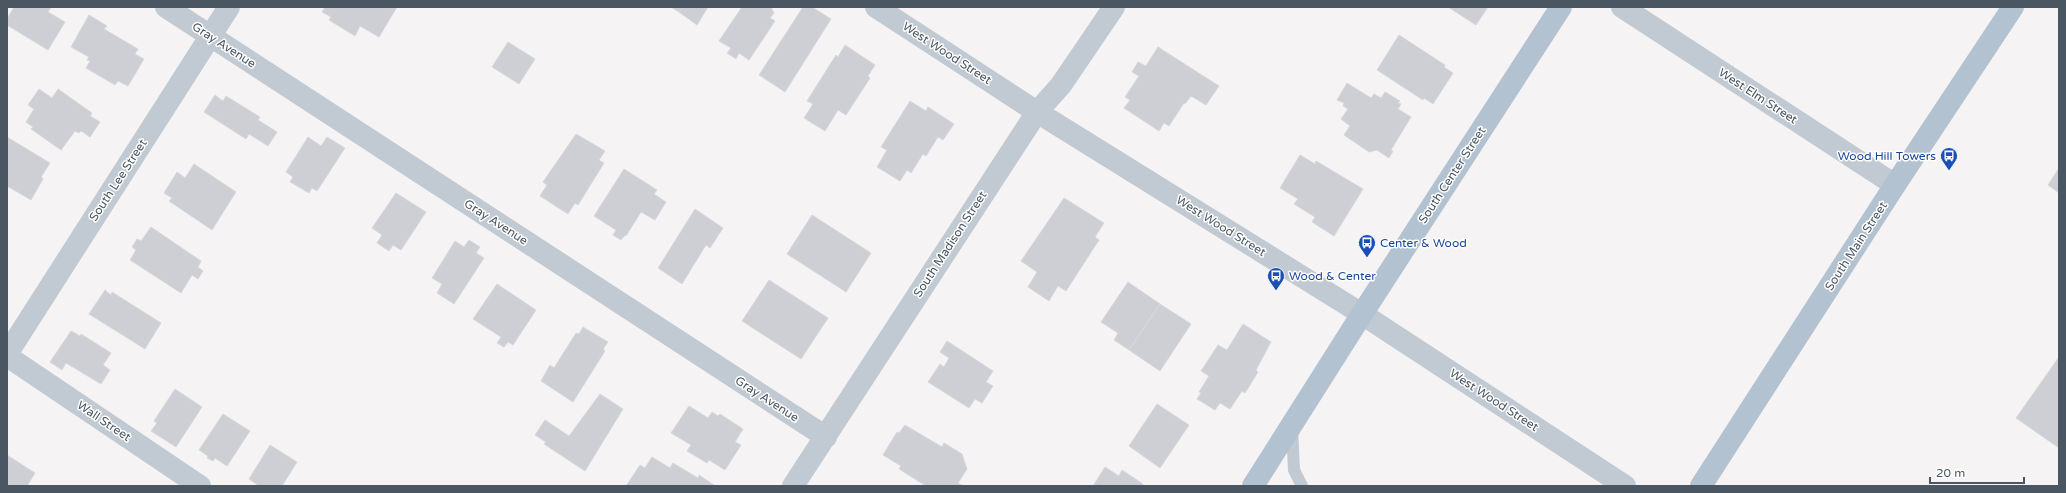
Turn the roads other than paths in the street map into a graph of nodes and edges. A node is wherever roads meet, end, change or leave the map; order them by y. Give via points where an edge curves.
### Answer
1 (166, 7) edge
2 (229, 7) edge
3 (876, 7) edge
4 (1114, 7) edge
5 (1561, 7) edge
6 (1622, 7) edge
7 (2013, 7) edge
8 (210, 36) junction
9 (1038, 112) junction
10 (1895, 185) junction
11 (1362, 314) junction
12 (7, 355) edge
13 (1291, 427) junction
14 (826, 437) junction
15 (200, 486) edge
16 (793, 486) edge
17 (1253, 486) edge
18 (1302, 486) edge
19 (1625, 486) edge
20 (1701, 486) edge

1 - 8 street, Gray Avenue
2 - 8 street, South Lee Street
3 - 9 street, West Wood Street
4 - 9 street, South Madison Street via 1061,85
5 - 11 main road, South Center Street
6 - 10 street, West Elm Street
7 - 10 main road, South Main Street
8 - 12 street, South Lee Street
8 - 14 street, Gray Avenue
9 - 11 street, West Wood Street
9 - 14 street, South Madison Street
10 - 20 main road, South Main Street
11 - 13 main road, South Center Street
11 - 19 street, West Wood Street
12 - 15 street, Wall Street
13 - 17 main road, South Center Street
13 - 18 lane via 1294,470
14 - 16 street, South Madison Street

